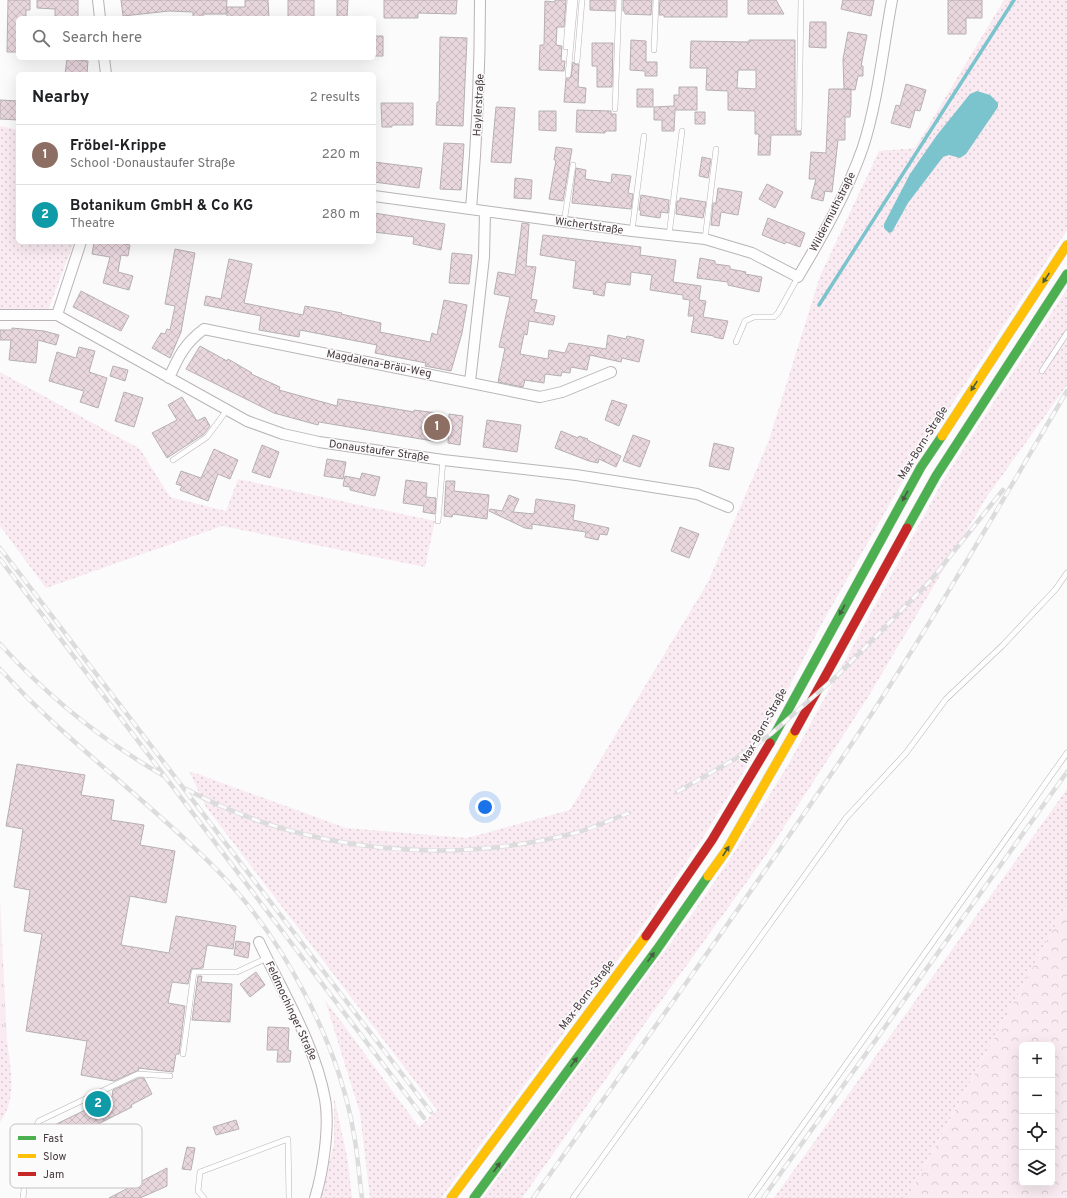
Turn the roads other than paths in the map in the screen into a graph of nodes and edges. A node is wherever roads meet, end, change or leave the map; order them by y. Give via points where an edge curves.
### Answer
1 (98, 0) edge
2 (480, 0) edge
3 (570, 0) edge
4 (575, 0) edge
5 (582, 0) edge
6 (619, 0) edge
7 (656, 0) edge
8 (801, 0) edge
9 (892, 0) edge
10 (100, 16) edge
11 (566, 48) dead end
12 (654, 50) dead end
13 (104, 60) edge
14 (577, 60) dead end
15 (106, 72) edge
16 (568, 75) dead end
17 (615, 109) dead end
18 (798, 128) dead end
19 (682, 130) dead end
20 (644, 136) dead end
21 (716, 149) dead end
22 (573, 165) dead end
23 (376, 196) edge
24 (471, 209) junction
25 (485, 212) junction
26 (564, 222) junction
27 (632, 231) junction
28 (669, 235) junction
29 (705, 239) junction
30 (80, 244) edge
31 (1067, 245) edge
32 (1066, 276) edge
33 (798, 277) junction
34 (0, 315) edge
35 (56, 315) junction
36 (1067, 333) edge
37 (736, 342) dead end
38 (1042, 371) dead end
39 (611, 372) dead end
40 (169, 378) junction
41 (470, 382) junction
42 (227, 410) junction
43 (173, 460) dead end
44 (443, 460) junction
45 (728, 507) dead end
46 (438, 521) dead end
47 (1067, 573) edge
48 (1067, 753) edge
49 (260, 942) dead end
50 (267, 958) junction
51 (183, 1054) dead end
52 (170, 1076) dead end
53 (37, 1124) edge
54 (24, 1188) edge
55 (23, 1198) edge
56 (204, 1198) edge
57 (289, 1198) edge
58 (315, 1198) edge
59 (451, 1198) edge
60 (474, 1198) edge
61 (573, 1198) edge
62 (751, 1198) edge

1 - 10 street
2 - 24 street, Haylerstraße via 480,85
3 - 11 lane
4 - 16 lane
5 - 14 lane
6 - 17 lane
7 - 12 lane
8 - 18 lane
9 - 33 street, Wildermuthstraße via 863,145 847,188
13 - 15 street
19 - 28 lane
20 - 27 lane
21 - 29 lane
22 - 26 lane
23 - 24 street, Wichertstraße
24 - 25 street, Wichertstraße
25 - 26 street, Wichertstraße
25 - 41 street via 483,264
26 - 27 street, Wichertstraße
27 - 28 street, Wichertstraße
28 - 29 street, Wichertstraße
29 - 33 street, Wichertstraße via 752,253
30 - 35 street
31 -> 59 main road, Max-Born-Straße via 921,467 763,755 712,840 646,936
60 -> 32 main road via 726,851 778,763 936,476
33 - 37 lane, Wildermuthstraße via 778,313 774,317 754,317 745,321
34 - 35 street
35 - 40 street, Donaustaufer Straße
36 - 38 lane
39 - 41 street, Magdalena-Bräu-Weg via 562,392 540,397
40 - 41 street, Magdalena-Bräu-Weg via 180,353 204,329
40 - 42 street, Donaustaufer Straße
42 - 43 lane via 208,437
42 - 44 street, Donaustaufer Straße via 247,421 297,437
44 - 45 street, Donaustaufer Straße via 576,475 696,494
44 - 46 lane
47 - 61 lane via 1055,590 1002,646 946,699 906,753 846,818
48 - 62 lane
49 - 50 street, Feldmochinger Straße
50 - 51 lane via 237,972 194,972
50 - 58 street, Feldmochinger Straße via 314,1058 326,1100 326,1138
52 - 53 lane via 138,1074
54 - 55 lane
56 - 57 lane via 198,1191 200,1172 288,1139

